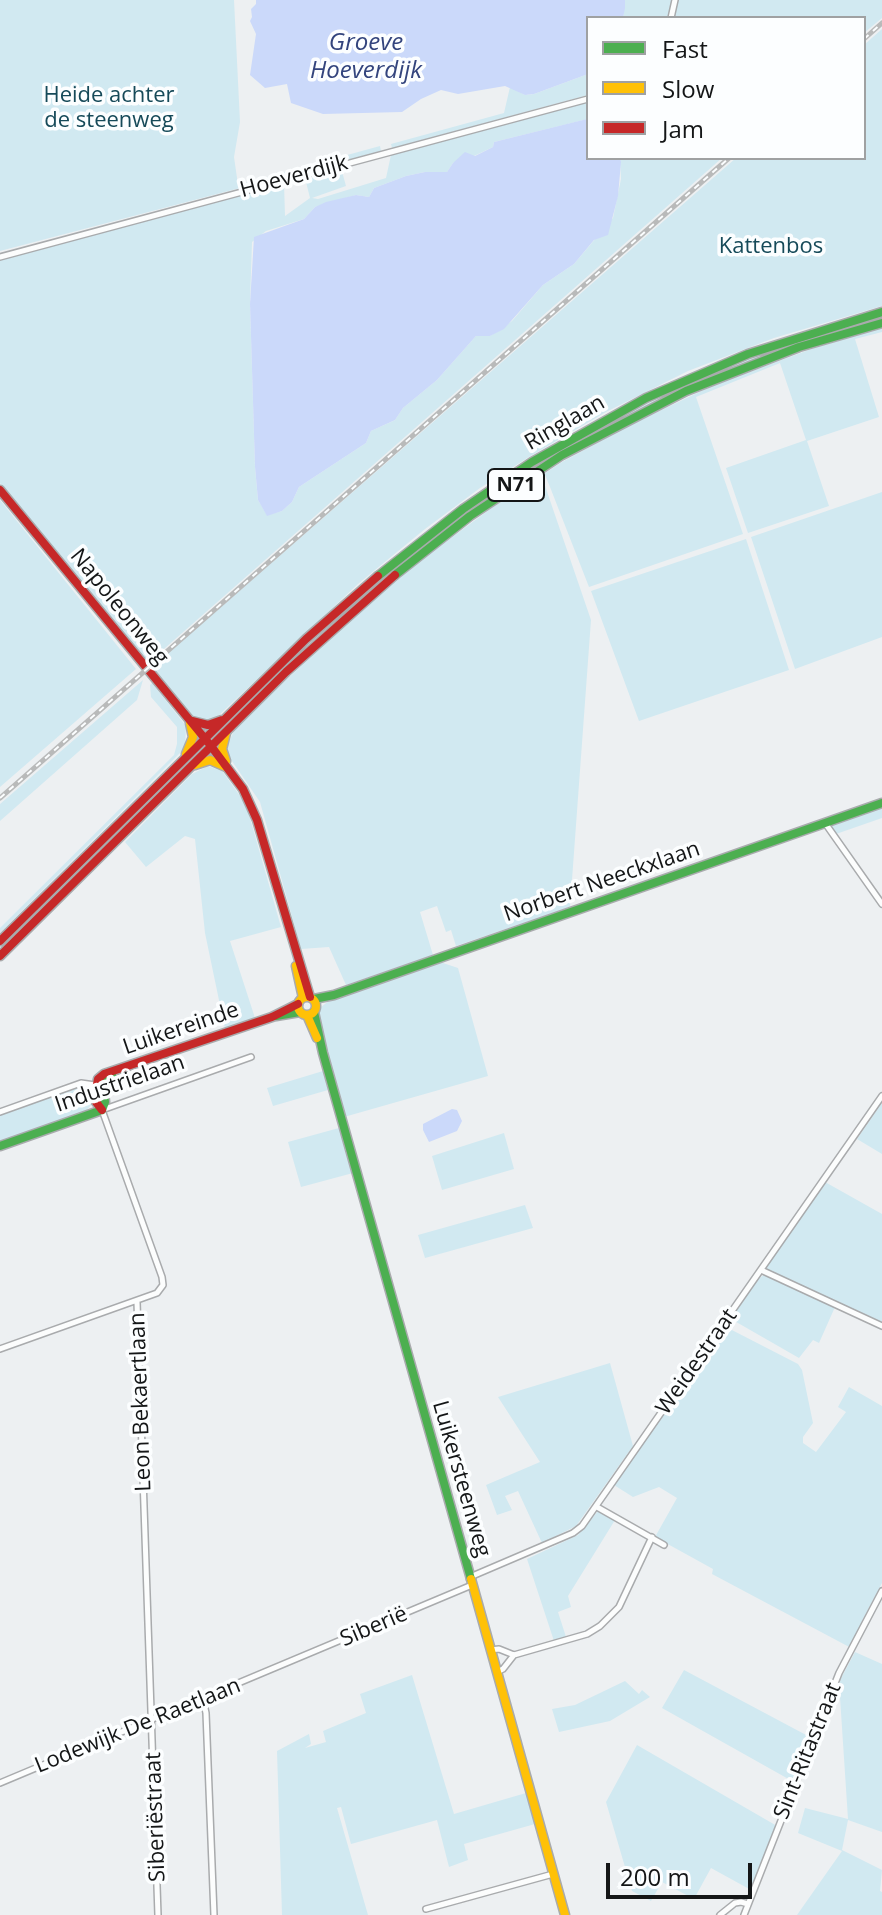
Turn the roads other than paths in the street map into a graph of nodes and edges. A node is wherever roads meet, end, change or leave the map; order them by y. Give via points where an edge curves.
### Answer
1 (586, 100) edge
2 (0, 257) edge
3 (882, 312) edge
4 (882, 323) edge
5 (0, 490) edge
6 (189, 720) junction
7 (226, 724) junction
8 (207, 742) junction
9 (185, 756) junction
10 (188, 768) junction
11 (228, 768) junction
12 (882, 803) edge
13 (825, 823) junction
14 (882, 904) edge
15 (0, 941) edge
16 (0, 956) edge
17 (308, 1005) junction
18 (259, 1021) joint
19 (251, 1057) dead end
20 (115, 1071) junction
21 (95, 1085) junction
22 (882, 1096) edge
23 (102, 1110) junction
24 (0, 1112) edge
25 (0, 1146) edge
26 (761, 1270) junction
27 (137, 1302) junction
28 (882, 1326) edge
29 (0, 1349) edge
30 (597, 1507) junction
31 (652, 1537) junction
32 (664, 1545) dead end
33 (471, 1581) junction
34 (882, 1591) edge
35 (490, 1650) junction
36 (514, 1655) junction
37 (276, 1669) joint
38 (497, 1672) junction
39 (203, 1699) junction
40 (153, 1720) junction
41 (0, 1783) edge
42 (553, 1874) junction
43 (748, 1904) junction
44 (426, 1909) dead end
45 (158, 1915) edge
46 (214, 1915) edge
47 (565, 1915) edge
48 (720, 1915) edge
49 (744, 1915) edge

1 - 2 street, Hoeverdijk
3 - 7 main road, Ringlaan / N71 via 714,368 612,416 532,462 404,553 306,639
4 - 7 main road, Ringlaan / N71 via 720,376 547,465 401,570
5 - 6 main road, Napoleonweg
6 - 7 main road
6 - 8 main road, Napoleonweg
6 - 9 main road via 193,737
7 - 8 main road, Ringlaan / N71
7 - 11 main road via 222,749
8 - 9 main road, N71
8 - 10 main road, N71
8 - 11 main road, Luikersteenweg
9 - 15 main road, N71
10 - 11 main road via 210,760
10 - 16 main road, N71
11 - 17 main road, Luikersteenweg via 257,820
12 - 13 main road, Norbert Neeckxlaan
13 - 14 street
13 - 17 main road, Norbert Neeckxlaan
17 - 18 main road, Norbert Neeckxlaan
17 - 33 main road, Luikersteenweg
18 - 20 main road, Luikereinde
19 - 23 street, Industrielaan
20 - 21 main road, Luikereinde
20 - 23 main road, Luikereinde via 103,1085
21 - 23 main road
21 - 24 street, Luikereinde via 81,1083
22 - 26 street, Weidestraat
23 - 25 main road, Industrielaan
23 - 27 street, Leon Bekaertlaan via 162,1277 157,1293
26 - 28 street
26 - 30 street, Weidestraat
27 - 29 street
27 - 40 street, Leon Bekaertlaan
30 - 31 street
30 - 33 street, Weidestraat via 573,1533
31 - 32 street
31 - 36 street via 611,1617 587,1634
33 - 35 main road, Luikersteenweg
33 - 37 street, Siberië
34 - 43 street, Sint-Ritastraat via 839,1673
35 - 36 street
35 - 38 main road, Luikersteenweg
36 - 38 street
37 - 39 street, Lodewijk De Raetlaan
38 - 42 main road, Luikersteenweg
39 - 40 street, Lodewijk De Raetlaan
39 - 46 street
40 - 41 street, Lodewijk De Raetlaan
40 - 45 street, Siberiëstraat
42 - 44 street
42 - 47 main road, Luikersteenweg
43 - 48 street via 735,1903
43 - 49 street, Sint-Ritastraat

